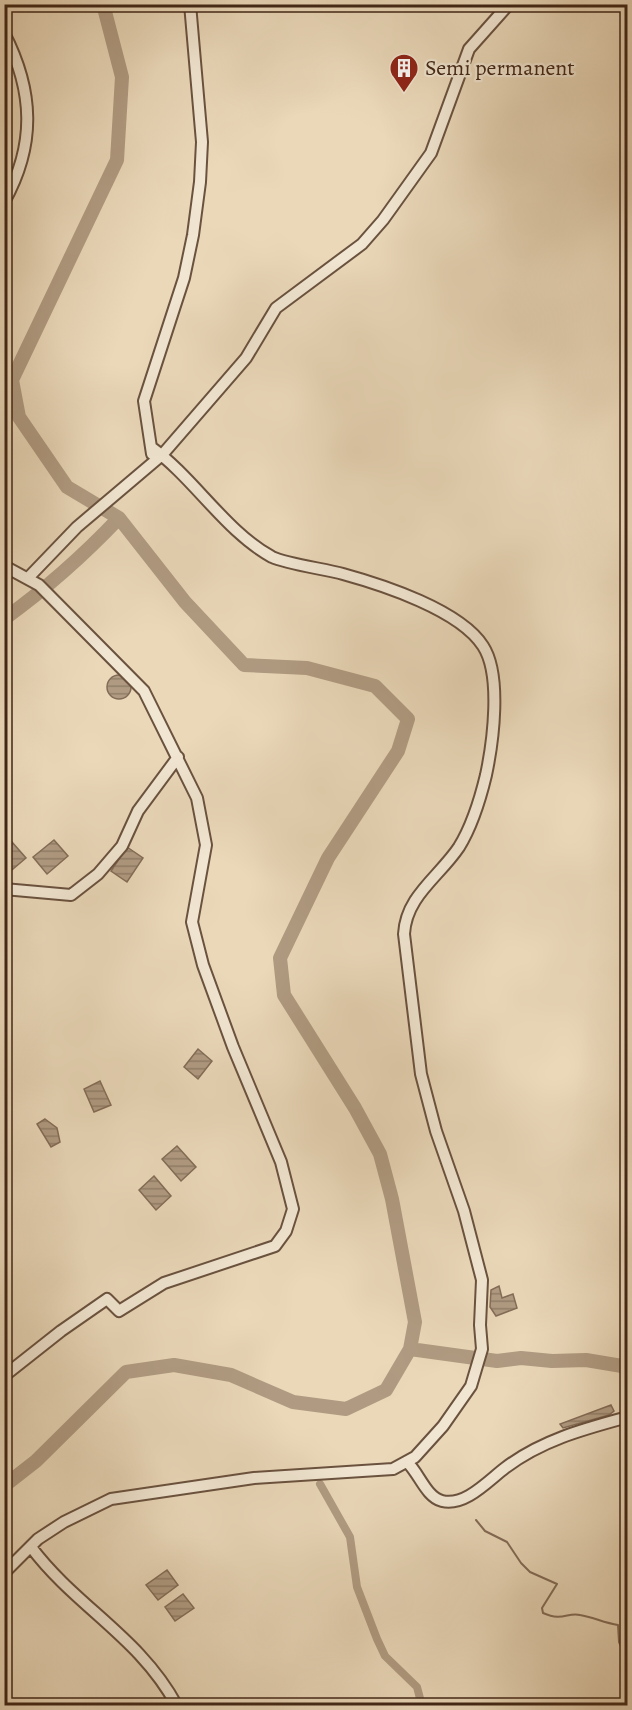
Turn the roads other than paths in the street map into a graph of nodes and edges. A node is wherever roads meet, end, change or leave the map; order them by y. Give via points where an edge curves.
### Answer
1 (190, 4) edge
2 (509, 4) edge
3 (4, 33) edge
4 (4, 202) edge
5 (157, 458) junction
6 (4, 566) edge
7 (28, 579) junction
8 (178, 757) junction
9 (4, 889) edge
10 (4, 1376) edge
11 (627, 1417) edge
12 (406, 1462) junction
13 (31, 1547) junction
14 (4, 1573) edge
15 (177, 1706) edge

1 - 5 street via 202,142 200,182 184,278 144,401 151,447
2 - 5 street via 469,49 430,153 383,220 362,244 276,308 246,358
3 - 4 street via 24,85 28,115 25,158
5 - 7 street via 77,526
5 - 12 street via 273,558 350,576 453,617 482,644 493,674 494,705 486,772 469,830 412,903 406,914 404,934 421,1074 482,1280 482,1349 471,1386 444,1426
6 - 7 street
7 - 8 street via 39,585 144,691
8 - 9 street via 138,810 122,846 98,874 71,895
8 - 10 street via 197,798 206,845 192,922 233,1047 281,1162 293,1209 286,1231 275,1246 164,1283 119,1311 107,1299
11 - 12 street via 566,1434 534,1448 472,1494 454,1501 432,1497
12 - 13 street via 393,1469 254,1478 111,1499 64,1522
13 - 14 street
13 - 15 street via 150,1663

